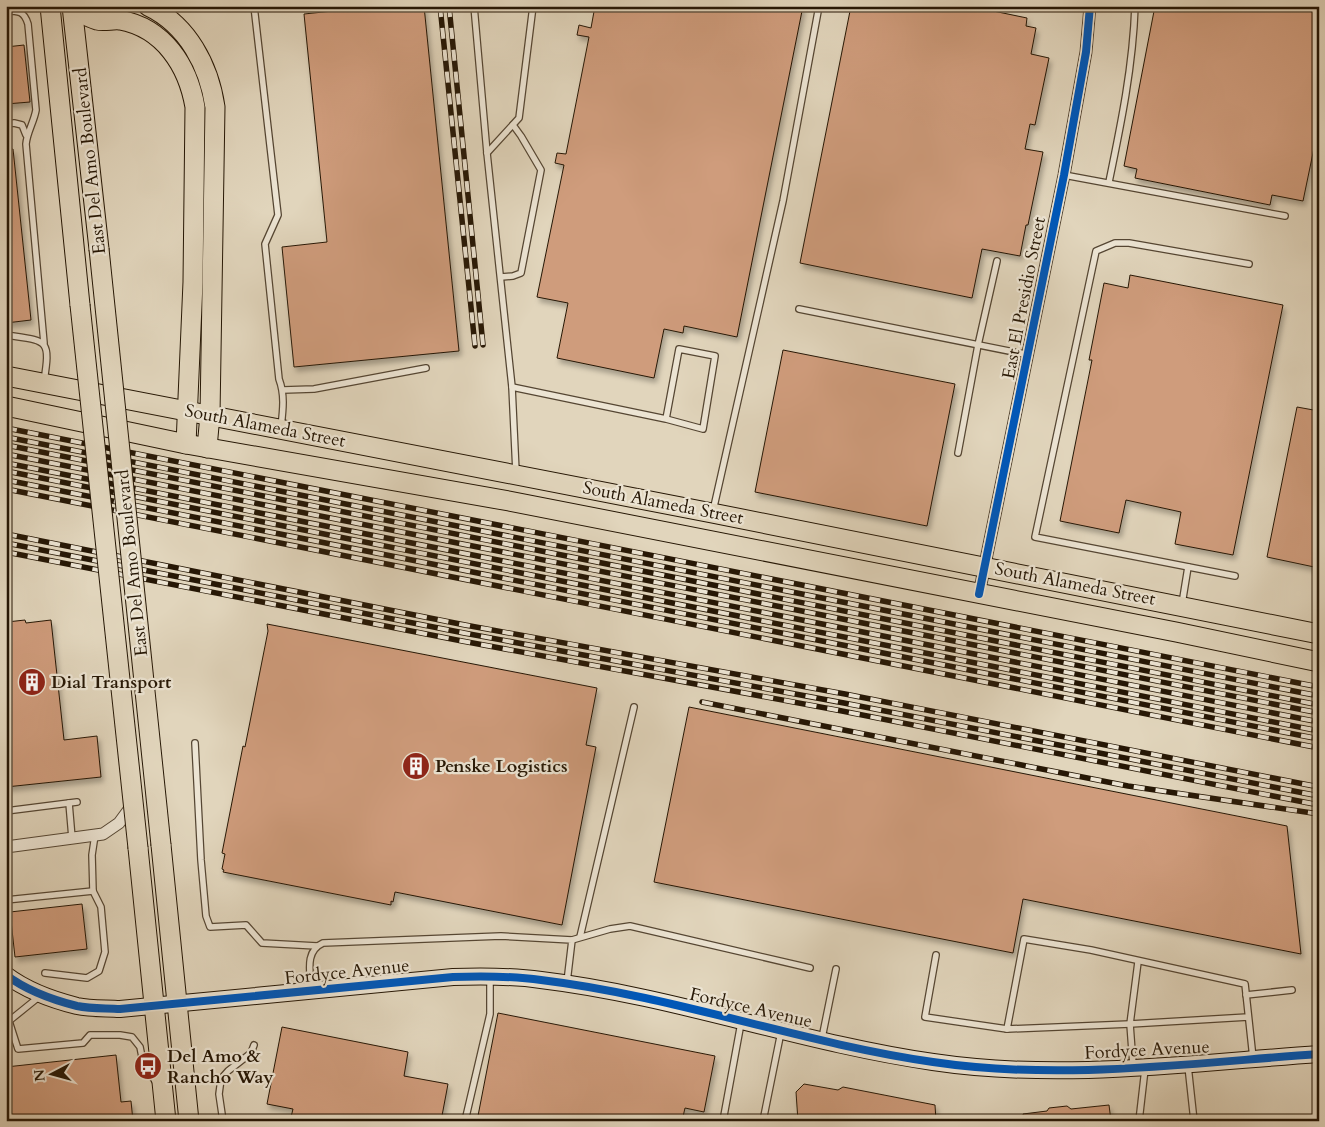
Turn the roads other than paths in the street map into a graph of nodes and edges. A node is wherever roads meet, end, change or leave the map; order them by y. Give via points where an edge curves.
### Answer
1 (148, 6) edge
2 (254, 6) edge
3 (474, 6) edge
4 (532, 6) edge
5 (819, 6) edge
6 (1090, 6) edge
7 (1135, 6) edge
8 (74, 7) edge
9 (51, 8) edge
10 (6, 11) edge
11 (6, 124) edge
12 (512, 125) junction
13 (26, 135) junction
14 (487, 153) junction
15 (1064, 175) junction
16 (1109, 182) junction
17 (1284, 216) dead end
18 (997, 260) dead end
19 (1249, 264) dead end
20 (500, 277) junction
21 (799, 308) dead end
22 (6, 335) edge
23 (44, 343) junction
24 (978, 346) junction
25 (1028, 355) junction
26 (426, 368) dead end
27 (6, 376) edge
28 (43, 383) junction
29 (512, 387) junction
30 (283, 390) junction
31 (6, 406) edge
32 (188, 411) junction
33 (210, 415) junction
34 (666, 419) junction
35 (280, 429) junction
36 (186, 444) junction
37 (207, 448) junction
38 (958, 453) dead end
39 (516, 474) junction
40 (509, 501) junction
41 (712, 513) junction
42 (985, 566) junction
43 (1188, 567) junction
44 (1235, 576) dead end
45 (979, 594) junction
46 (1182, 605) junction
47 (1176, 632) junction
48 (1319, 634) edge
49 (124, 656) dead end
50 (1319, 662) edge
51 (634, 707) dead end
52 (195, 743) dead end
53 (77, 802) dead end
54 (69, 803) junction
55 (6, 811) edge
56 (94, 835) junction
57 (72, 838) junction
58 (6, 847) edge
59 (94, 891) junction
60 (6, 900) edge
61 (580, 937) junction
62 (572, 940) junction
63 (317, 946) junction
64 (936, 955) dead end
65 (1138, 962) junction
66 (810, 968) dead end
67 (836, 969) dead end
68 (45, 973) dead end
69 (6, 975) edge
70 (490, 976) junction
71 (567, 983) junction
72 (311, 990) junction
73 (1292, 990) dead end
74 (43, 994) junction
75 (1246, 995) junction
76 (178, 1004) junction
77 (154, 1006) junction
78 (1248, 1017) junction
79 (742, 1021) junction
80 (8, 1022) edge
81 (1130, 1024) junction
82 (1007, 1029) junction
83 (781, 1031) junction
84 (821, 1040) junction
85 (254, 1045) dead end
86 (1319, 1054) edge
87 (1253, 1058) junction
88 (1187, 1064) junction
89 (1139, 1067) junction
90 (163, 1092) junction
91 (166, 1121) edge
92 (189, 1121) edge
93 (223, 1121) edge
94 (465, 1121) edge
95 (724, 1121) edge
96 (763, 1121) edge
97 (1139, 1121) edge
98 (1194, 1121) edge

1 - 33 main road via 175,24 196,50 205,66 216,107
2 - 30 lane via 278,214 265,244 279,379
3 - 14 lane
4 - 12 lane via 519,118
5 - 41 lane via 783,201
6 - 15 street, East El Presidio Street via 1086,52
7 - 16 lane via 1134,40
8 - 9 main road
8 - 32 main road via 98,20 136,24 159,38 180,61 193,93 193,282
8 - 76 main road, East Del Amo Boulevard, bridge
9 - 77 main road, East Del Amo Boulevard, bridge
10 - 13 lane via 21,12 28,24 36,110
11 - 13 lane via 22,125
12 - 14 lane
12 - 20 lane via 541,170 521,273
13 - 23 lane
14 - 20 lane
15 - 16 lane
15 - 25 street, East El Presidio Street
16 - 17 lane
18 - 24 lane
19 - 43 lane via 1129,243 1115,243 1096,251 1035,537
20 - 29 lane
21 - 24 lane
22 - 23 lane
23 - 28 lane via 47,359
24 - 25 lane
24 - 38 lane
25 - 42 street, East El Presidio Street
26 - 30 lane via 314,389
27 - 28 main road, South Alameda Street
28 - 32 main road, South Alameda Street
29 - 34 lane
29 - 39 lane
30 - 35 lane
31 - 36 main road, South Alameda Street
32 - 33 main road, South Alameda Street
32 - 36 main road
33 - 35 main road, South Alameda Street
33 - 37 main road
34 - 34 lane via 679,349 716,356 703,428
35 - 39 main road, South Alameda Street
36 - 37 main road, South Alameda Street
37 - 40 main road, South Alameda Street
39 - 40 main road
39 - 41 main road, South Alameda Street
40 - 45 main road, South Alameda Street
41 - 42 main road, South Alameda Street
42 - 45 street, East El Presidio Street
42 - 46 main road, South Alameda Street
43 - 44 lane
43 - 46 lane
45 - 47 main road, South Alameda Street
46 - 47 main road
46 - 48 main road, South Alameda Street
47 - 50 main road, South Alameda Street
49 - 56 street via 137,799 119,823 102,834
51 - 61 lane
52 - 63 lane via 201,860 210,927 246,925 262,943
53 - 54 lane
54 - 55 lane
54 - 57 lane
56 - 57 street
56 - 59 lane
57 - 58 street
59 - 60 lane
59 - 68 lane via 101,906 105,952 99,971 87,978
61 - 62 lane
61 - 66 lane via 630,926
62 - 63 lane via 500,936 330,942
62 - 71 lane
63 - 72 lane via 310,954
64 - 82 lane via 925,1017
65 - 75 lane via 1245,984
65 - 81 lane
65 - 82 lane via 1024,939
67 - 84 lane
69 - 74 street, Fordyce Avenue
70 - 71 street, Fordyce Avenue
70 - 72 street, Fordyce Avenue
70 - 94 lane via 490,1014
71 - 79 street, Fordyce Avenue
72 - 76 street, Fordyce Avenue
73 - 75 lane
74 - 77 street, Fordyce Avenue via 79,1006 120,1010
74 - 80 lane
75 - 78 lane
76 - 77 street, Fordyce Avenue
76 - 92 main road, East Del Amo Boulevard
77 - 90 main road, East Del Amo Boulevard
78 - 81 lane
78 - 87 lane
79 - 83 street, Fordyce Avenue
79 - 95 lane
80 - 90 lane via 18,1049 83,1043 90,1035 132,1037 140,1046 142,1062
81 - 82 lane
81 - 89 lane
83 - 84 street, Fordyce Avenue
83 - 96 lane
84 - 89 street, Fordyce Avenue via 923,1061 971,1067 1016,1070
85 - 93 lane via 251,1053 221,1079 219,1094
86 - 87 street, Fordyce Avenue
87 - 88 street, Fordyce Avenue
88 - 89 street, Fordyce Avenue
88 - 98 lane
89 - 97 lane
90 - 91 main road, East Del Amo Boulevard

